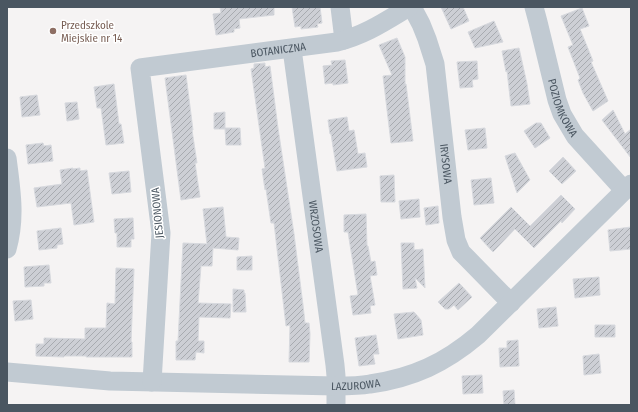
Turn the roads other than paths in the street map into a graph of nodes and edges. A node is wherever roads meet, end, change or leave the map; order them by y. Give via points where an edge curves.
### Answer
1 (340, 7) edge
2 (408, 7) edge
3 (412, 7) edge
4 (534, 7) edge
5 (344, 40) junction
6 (292, 49) junction
7 (140, 68) joint
8 (7, 158) edge
9 (628, 187) edge
10 (7, 249) edge
11 (511, 303) junction
12 (7, 372) edge
13 (152, 382) junction
14 (336, 386) junction
15 (336, 405) edge

1 - 5 street
2 - 5 street, BOTANICZNA via 370,30
3 - 11 street, IRYSOWA via 435,64 452,217 458,246
4 - 9 street, POZIOMKOWA via 562,114 575,136
5 - 6 street, BOTANICZNA
6 - 7 street, BOTANICZNA
6 - 14 street, WRZOSOWA
7 - 13 street, JESIONOWA via 161,233
8 - 10 street via 12,213
9 - 11 street, LAZUROWA
11 - 14 street, LAZUROWA via 469,342 431,367 381,382
12 - 13 street, LAZUROWA
13 - 14 street, LAZUROWA
14 - 15 street, WRZOSOWA

